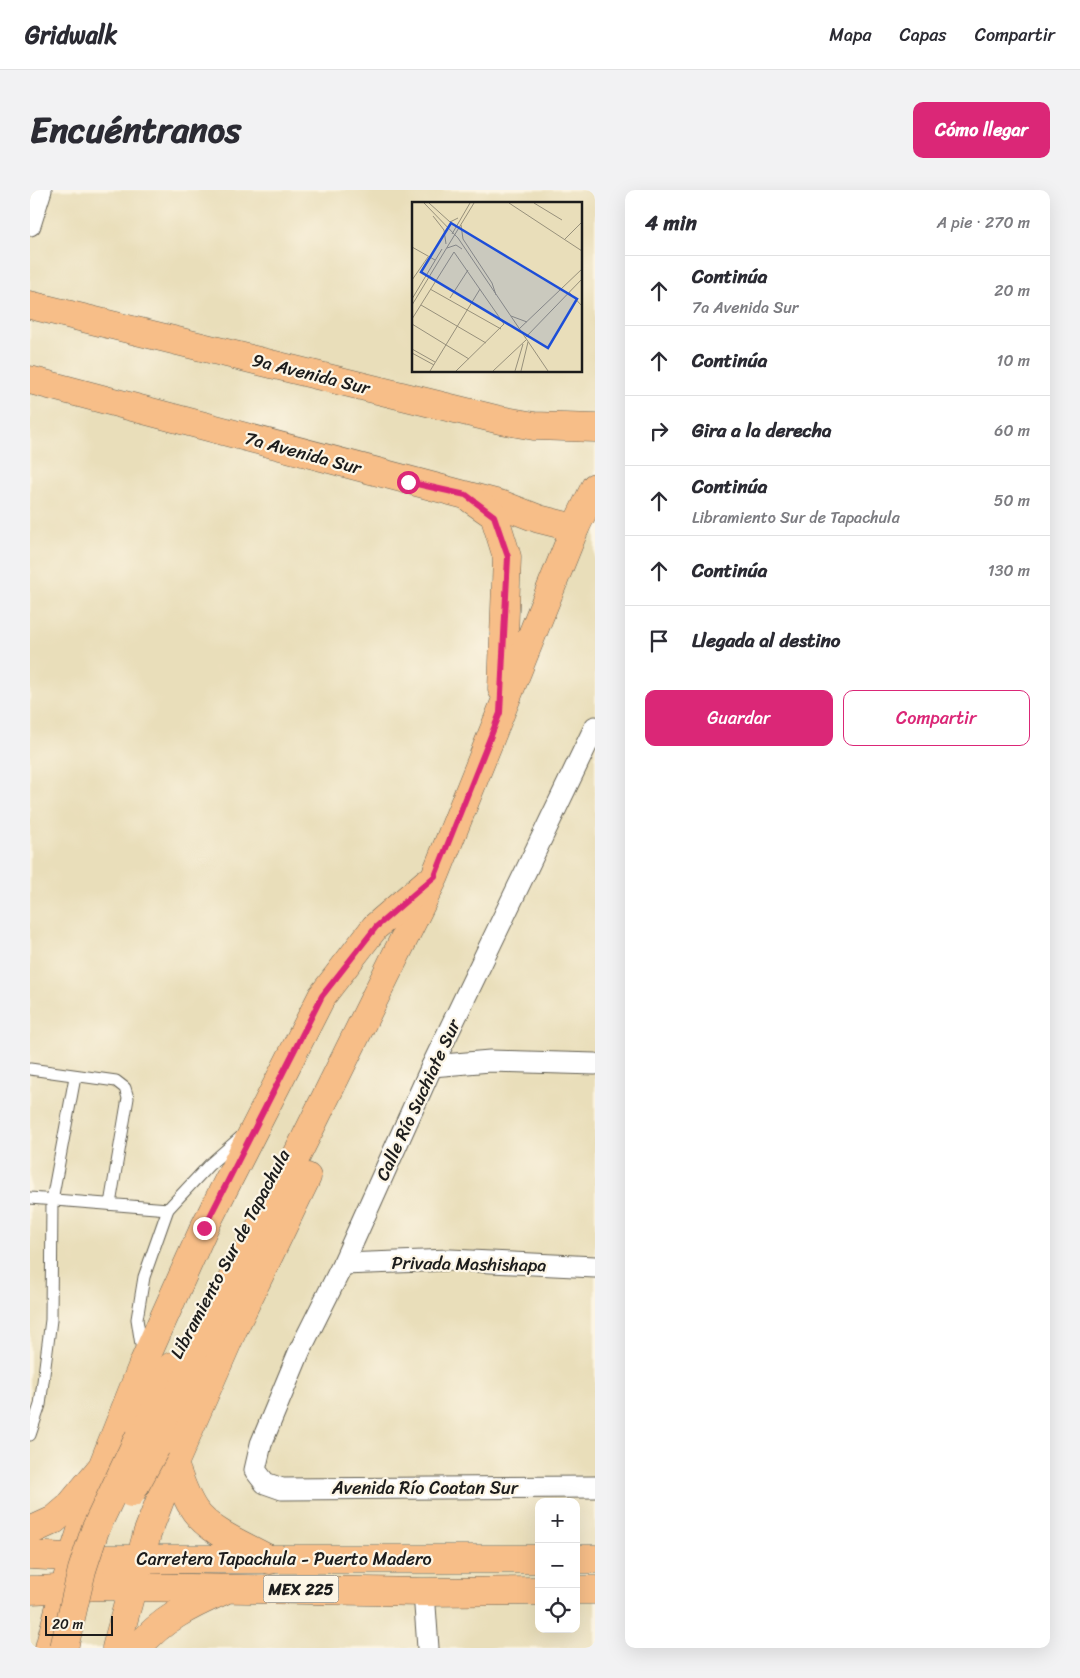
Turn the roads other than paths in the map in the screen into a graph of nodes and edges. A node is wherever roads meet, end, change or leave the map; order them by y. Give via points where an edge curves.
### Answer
1 (41, 190) edge
2 (30, 225) edge
3 (30, 305) edge
4 (30, 380) edge
5 (595, 428) edge
6 (595, 487) edge
7 (466, 495) junction
8 (575, 528) junction
9 (500, 713) junction
10 (595, 727) edge
11 (435, 876) junction
12 (595, 1064) edge
13 (432, 1066) junction
14 (30, 1070) edge
15 (76, 1077) junction
16 (259, 1122) junction
17 (30, 1198) edge
18 (52, 1200) junction
19 (110, 1204) junction
20 (168, 1210) junction
21 (343, 1264) junction
22 (595, 1267) edge
23 (144, 1364) junction
24 (30, 1435) edge
25 (156, 1450) junction
26 (102, 1467) junction
27 (259, 1477) joint
28 (595, 1487) edge
29 (30, 1532) edge
30 (76, 1544) junction
31 (30, 1555) edge
32 (140, 1558) junction
33 (102, 1559) junction
34 (535, 1559) edge
35 (580, 1559) edge
36 (595, 1559) edge
37 (270, 1560) junction
38 (230, 1588) junction
39 (30, 1590) edge
40 (63, 1590) junction
41 (580, 1590) edge
42 (595, 1590) edge
43 (535, 1591) edge
44 (424, 1592) junction
45 (123, 1594) junction
46 (49, 1648) edge
47 (64, 1648) edge
48 (79, 1648) edge
49 (116, 1648) edge
50 (138, 1648) edge
51 (428, 1648) edge

1 - 2 street
3 - 5 main road, 9a Avenida Sur via 500,420 534,426
4 - 7 main road, 7a Avenida Sur
6 - 8 main road, Libramiento Sur de Tapachula
7 - 8 main road, 7a Avenida Sur
7 - 9 main road via 494,516 508,557
8 - 9 main road, Libramiento Sur de Tapachula
9 - 11 main road, Libramiento Sur de Tapachula
10 - 13 street, Calle Río Suchiate Sur
11 - 16 main road via 376,927 322,996
11 - 25 main road via 406,960 382,1016 233,1330
11 - 25 main road, Libramiento Sur de Tapachula via 350,1019 275,1168 202,1300
12 - 13 street via 490,1061
13 - 21 street, Calle Río Suchiate Sur
14 - 15 lane
15 - 18 lane
15 - 19 lane via 116,1081 128,1098
16 - 20 lane via 209,1165
16 - 23 main road via 204,1228
17 - 18 lane
18 - 19 lane
18 - 24 lane via 51,1320 40,1405
19 - 20 lane
20 - 23 lane via 142,1286 137,1319
21 - 22 street, Privada Mashishapa via 450,1260
21 - 27 street, Calle Río Suchiate Sur via 300,1350 260,1444 255,1470
23 - 26 main road
25 - 32 main road
25 - 37 main road via 210,1527
25 - 47 main road, Libramiento Sur de Tapachula, bridge via 95,1530
25 - 48 main road, Libramiento Sur de Tapachula, bridge via 116,1524 92,1592
26 - 29 main road via 68,1508 54,1520
26 - 30 main road
27 - 28 street, Avenida Río Coatan Sur via 265,1483 282,1489
30 - 31 main road, Carretera Tapachula - Puerto Madero / MEX 225
30 - 33 main road, Carretera Tapachula - Puerto Madero / MEX 225
30 - 40 main road
30 - 45 main road via 88,1565
32 - 33 main road, Carretera Tapachula - Puerto Madero / MEX 225
32 - 37 main road, Carretera Tapachula - Puerto Madero / MEX 225
32 - 45 main road
33 - 45 main road
34 - 37 main road, Carretera Tapachula - Puerto Madero / MEX 225
35 - 36 main road
38 - 44 main road, Carretera Tapachula - Puerto Madero / MEX 225
38 - 45 main road, Carretera Tapachula - Puerto Madero / MEX 225
38 - 50 main road via 169,1618
39 - 40 main road, Carretera Tapachula - Puerto Madero / MEX 225
40 - 45 main road, Carretera Tapachula - Puerto Madero / MEX 225
40 - 46 main road
41 - 42 main road
43 - 44 main road, Carretera Tapachula - Puerto Madero / MEX 225
44 - 51 street
45 - 49 main road

